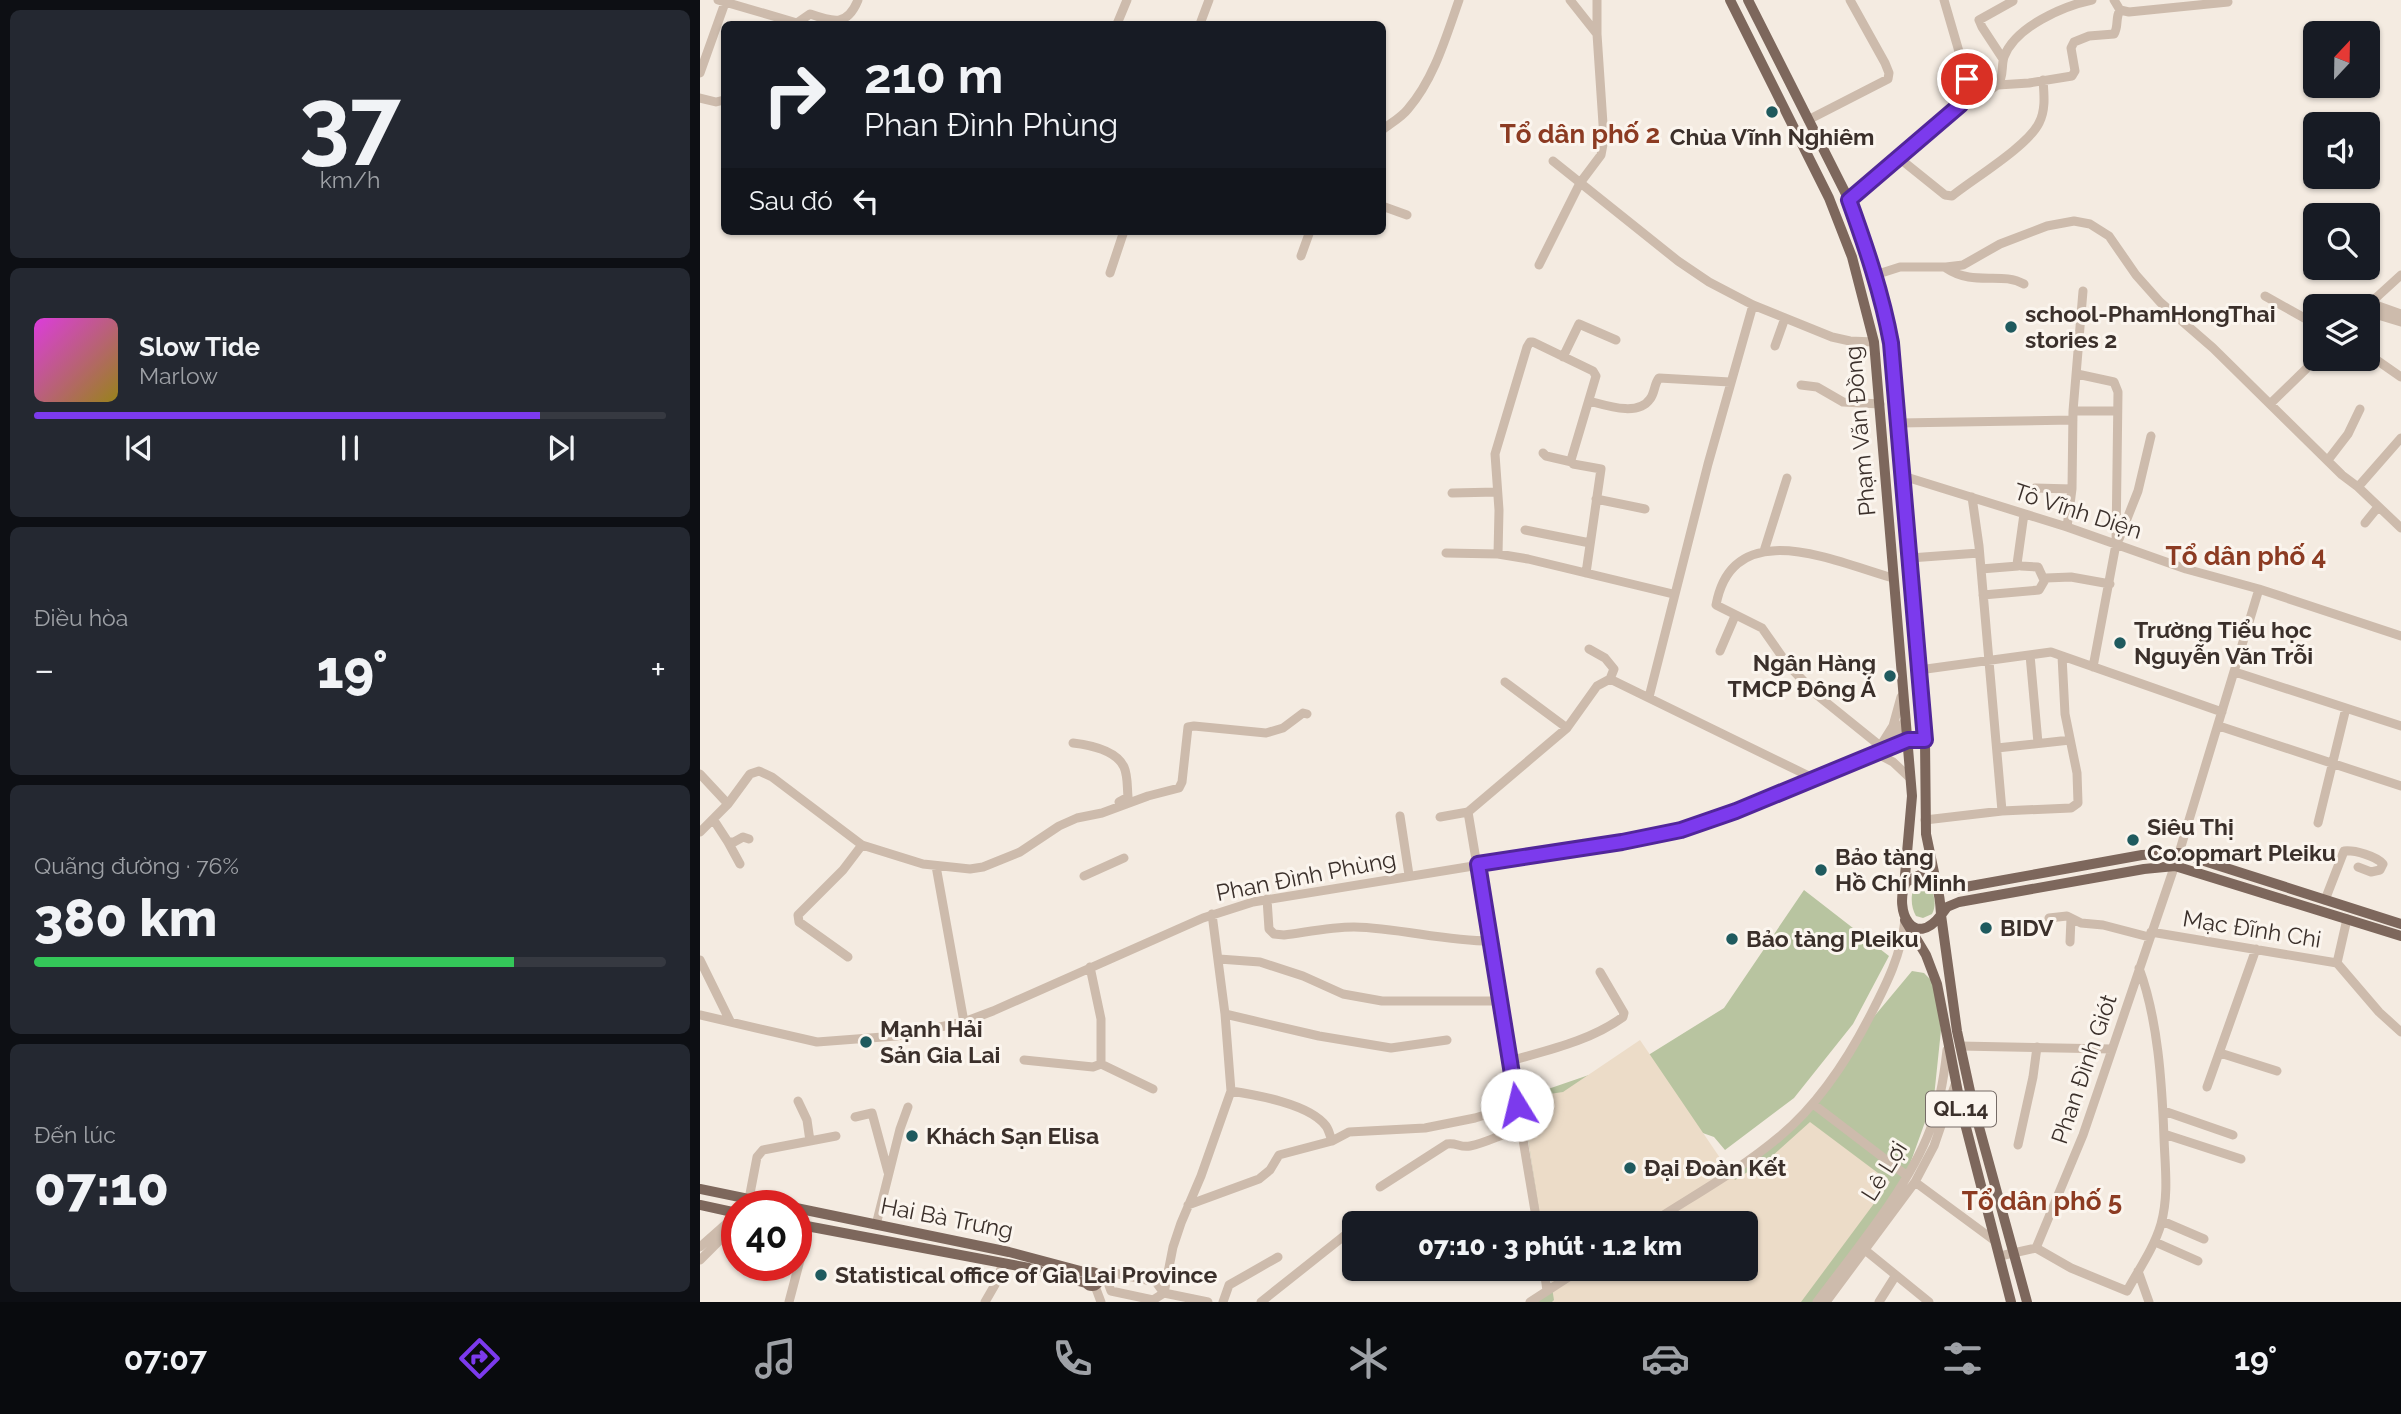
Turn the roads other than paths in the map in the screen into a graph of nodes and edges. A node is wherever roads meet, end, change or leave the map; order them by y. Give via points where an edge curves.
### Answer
1 (858, 0) edge
2 (1127, 0) edge
3 (1209, 0) edge
4 (1459, 0) edge
5 (1570, 0) edge
6 (1597, 0) edge
7 (1730, 0) edge
8 (1748, 0) edge
9 (1850, 0) edge
10 (1944, 0) edge
11 (2092, 0) edge
12 (2114, 0) edge
13 (723, 1) edge
14 (2013, 1) edge
15 (2228, 2) edge
16 (2120, 10) junction
17 (789, 21) edge
18 (798, 21) edge
19 (830, 21) edge
20 (830, 21) edge
21 (1118, 21) edge
22 (1201, 21) edge
23 (1597, 34) junction
24 (2003, 59) junction
25 (700, 73) edge
26 (2043, 80) junction
27 (1998, 85) junction
28 (1967, 90) junction
29 (700, 98) edge
30 (721, 101) edge
31 (1808, 120) junction
32 (1386, 127) edge
33 (1899, 158) junction
34 (1553, 161) dead end
35 (1580, 183) junction
36 (1849, 200) junction
37 (1386, 207) edge
38 (1407, 215) dead end
39 (1123, 235) edge
40 (1309, 235) edge
41 (1301, 256) dead end
42 (1539, 265) dead end
43 (1945, 267) junction
44 (1110, 273) dead end
45 (1875, 275) junction
46 (2401, 275) edge
47 (2024, 284) dead end
48 (2083, 291) dead end
49 (2380, 295) edge
50 (2265, 296) dead end
51 (1753, 305) junction
52 (2380, 310) edge
53 (2380, 312) edge
54 (2401, 314) edge
55 (2303, 317) edge
56 (1785, 318) junction
57 (2401, 322) edge
58 (1616, 340) dead end
59 (1874, 342) junction
60 (1775, 346) dead end
61 (1563, 357) junction
62 (2380, 362) edge
63 (2304, 371) edge
64 (2077, 374) junction
65 (2401, 377) edge
66 (1730, 382) junction
67 (1801, 386) dead end
68 (1589, 401) junction
69 (1880, 404) junction
70 (2270, 404) junction
71 (2360, 409) dead end
72 (2117, 411) junction
73 (2073, 415) junction
74 (1899, 423) junction
75 (2151, 436) dead end
76 (2401, 438) edge
77 (1543, 453) dead end
78 (2328, 460) junction
79 (1572, 462) junction
80 (1903, 476) junction
81 (1885, 477) junction
82 (1787, 478) dead end
83 (2035, 488) dead end
84 (2358, 488) junction
85 (2072, 489) junction
86 (1497, 492) junction
87 (1452, 493) dead end
88 (1972, 496) junction
89 (1596, 499) junction
90 (2378, 507) junction
91 (1645, 509) dead end
92 (2024, 513) junction
93 (2365, 523) dead end
94 (2399, 523) edge
95 (2067, 527) junction
96 (1525, 530) dead end
97 (1590, 543) junction
98 (2116, 544) junction
99 (1764, 551) junction
100 (1446, 553) dead end
101 (1498, 554) junction
102 (1979, 554) junction
103 (1910, 558) junction
104 (2018, 566) junction
105 (1981, 569) junction
106 (1586, 573) junction
107 (1893, 578) junction
108 (2044, 580) junction
109 (2110, 584) junction
110 (2259, 589) junction
111 (1673, 594) junction
112 (1983, 595) junction
113 (1735, 616) junction
114 (2401, 636) edge
115 (1589, 649) dead end
116 (1720, 651) dead end
117 (2030, 655) junction
118 (2062, 656) junction
119 (1988, 660) junction
120 (2093, 667) junction
121 (1919, 670) junction
122 (2235, 672) junction
123 (1610, 679) junction
124 (1505, 682) dead end
125 (1903, 688) junction
126 (1649, 697) junction
127 (2346, 708) junction
128 (2222, 712) junction
129 (1307, 714) dead end
130 (1906, 719) junction
131 (2218, 726) junction
132 (2401, 726) edge
133 (1567, 728) junction
134 (1908, 740) junction
135 (1925, 740) junction
136 (2070, 740) junction
137 (1073, 743) dead end
138 (2038, 743) junction
139 (1997, 747) junction
140 (1881, 750) junction
141 (2333, 764) junction
142 (700, 774) edge
143 (1910, 778) junction
144 (1815, 779) junction
145 (2401, 786) edge
146 (728, 804) junction
147 (2002, 811) junction
148 (1468, 812) junction
149 (1086, 816) junction
150 (1400, 817) dead end
151 (1440, 817) dead end
152 (713, 819) junction
153 (1925, 820) junction
154 (2318, 823) dead end
155 (700, 832) edge
156 (749, 839) dead end
157 (728, 842) junction
158 (862, 845) junction
159 (2179, 853) junction
160 (1124, 858) dead end
161 (740, 864) dead end
162 (1478, 864) junction
163 (936, 866) junction
164 (2175, 866) junction
165 (2358, 867) dead end
166 (1409, 875) junction
167 (1084, 876) dead end
168 (1904, 887) junction
169 (1937, 887) junction
170 (1268, 899) junction
171 (2325, 900) junction
172 (1212, 914) junction
173 (1941, 915) junction
174 (2049, 918) dead end
175 (2071, 918) junction
176 (2347, 919) junction
177 (1905, 920) junction
178 (2401, 924) edge
179 (2150, 934) junction
180 (2401, 936) edge
181 (1490, 941) junction
182 (2070, 942) dead end
183 (2256, 949) junction
184 (848, 957) dead end
185 (1219, 959) junction
186 (700, 960) edge
187 (2337, 963) junction
188 (1090, 967) junction
189 (2139, 967) junction
190 (1600, 972) dead end
191 (1500, 1001) junction
192 (1225, 1014) junction
193 (700, 1015) edge
194 (730, 1021) junction
195 (964, 1021) junction
196 (2401, 1032) edge
197 (1447, 1040) dead end
198 (1947, 1045) junction
199 (2037, 1047) junction
200 (2112, 1049) junction
201 (1961, 1052) junction
202 (2220, 1053) junction
203 (1024, 1060) dead end
204 (1510, 1061) junction
205 (1101, 1064) junction
206 (2277, 1071) dead end
207 (1956, 1080) junction
208 (2207, 1087) dead end
209 (1153, 1089) dead end
210 (1231, 1091) junction
211 (798, 1101) dead end
212 (1813, 1104) junction
213 (1517, 1105) junction
214 (908, 1107) dead end
215 (2164, 1111) junction
216 (855, 1118) dead end
217 (1521, 1129) junction
218 (2164, 1135) junction
219 (2233, 1135) dead end
220 (836, 1136) dead end
221 (810, 1141) junction
222 (1332, 1141) junction
223 (2018, 1145) dead end
224 (2241, 1159) dead end
225 (889, 1174) junction
226 (1906, 1175) junction
227 (1915, 1182) junction
228 (1380, 1187) dead end
229 (700, 1189) edge
230 (749, 1190) edge
231 (721, 1195) edge
232 (700, 1205) edge
233 (1188, 1205) junction
234 (721, 1211) edge
235 (1535, 1211) edge
236 (1670, 1211) edge
237 (812, 1212) edge
238 (2162, 1221) junction
239 (876, 1225) junction
240 (812, 1227) edge
241 (721, 1228) edge
242 (1342, 1238) edge
243 (721, 1239) edge
244 (2204, 1239) dead end
245 (2155, 1242) junction
246 (1997, 1244) junction
247 (700, 1247) edge
248 (2036, 1248) junction
249 (1865, 1250) junction
250 (1009, 1252) junction
251 (2014, 1253) junction
252 (1278, 1256) dead end
253 (2000, 1256) junction
254 (700, 1259) edge
255 (2198, 1261) dead end
256 (1030, 1263) junction
257 (1003, 1264) junction
258 (2138, 1271) junction
259 (1896, 1275) junction
260 (1095, 1280) junction
261 (795, 1281) edge
262 (1546, 1281) edge
263 (1562, 1281) edge
264 (1547, 1291) junction
265 (2127, 1291) junction
266 (1164, 1293) junction
267 (789, 1302) edge
268 (985, 1302) edge
269 (1101, 1302) edge
270 (1208, 1302) edge
271 (1223, 1302) edge
272 (1261, 1302) edge
273 (1530, 1302) edge
274 (1817, 1302) edge
275 (1826, 1302) edge
276 (1879, 1302) edge
277 (1929, 1302) edge
278 (2011, 1302) edge
279 (2027, 1302) edge
280 (2122, 1302) edge
281 (2149, 1302) edge

1 - 19 street via 842,20
2 - 21 street
3 - 22 street
4 - 32 street via 1423,88 1407,111
5 - 23 street
6 - 23 street
7 - 59 main road, Phạm Văn Đồng via 1829,198 1852,257
8 - 31 main road, Phạm Văn Đồng
9 - 31 street via 1885,63 1888,79
10 - 28 street
11 - 24 street via 2048,14 2017,39
12 - 16 street
13 - 17 street
13 - 25 street
14 - 24 street via 1979,20
15 - 16 street
16 - 26 street via 2114,34 2074,42 2073,75
18 - 20 street via 810,14
23 - 35 street via 1604,139 1601,155
24 - 27 street
26 - 27 street
26 - 33 street via 2042,114 2031,135 1952,196
27 - 28 street
28 - 33 street via 1960,105
29 - 30 street
31 - 36 main road, Phạm Văn Đồng
33 - 36 street
34 - 35 street
35 - 42 street
35 - 51 street via 1678,261
36 - 45 main road, Phạm Văn Đồng
37 - 38 street
39 - 44 street
40 - 41 street
43 - 45 street via 1900,267
43 - 47 street via 1968,279
43 - 70 street via 1970,262 2000,244 2047,226 2074,221 2090,224 2109,236 2160,302
45 - 74 main road, Phạm Văn Đồng via 1891,343
46 - 49 street
48 - 64 street
50 - 55 street
51 - 56 street
51 - 66 street
52 - 54 street
53 - 57 street
56 - 59 street via 1832,337
56 - 60 street
58 - 61 street via 1578,324
59 - 69 main road, Phạm Văn Đồng
61 - 68 street via 1595,373
61 - 86 street via 1533,342 1528,345 1496,454
62 - 65 street
63 - 70 street
64 - 72 street via 2114,382
64 - 73 street
66 - 68 street via 1659,378 1650,400 1639,406
66 - 111 street
67 - 69 street via 1817,387 1843,402
68 - 79 street
69 - 81 main road, Phạm Văn Đồng
70 - 78 street
71 - 78 street
72 - 73 street
72 - 98 street
73 - 74 street
73 - 85 street
74 - 80 main road, Phạm Văn Đồng
75 - 98 street via 2138,491
76 - 84 street
77 - 79 street
78 - 84 street
79 - 89 street via 1601,469
80 - 81 main road
80 - 88 street, Tô Vĩnh Diện
80 - 103 main road, Phạm Văn Đồng
81 - 107 main road, Phạm Văn Đồng
82 - 99 street
83 - 85 street
84 - 90 street
85 - 95 street
86 - 87 street
86 - 101 street
88 - 92 street, Tô Vĩnh Diện
88 - 102 street
89 - 91 street
89 - 97 street
90 - 93 street
90 - 94 street
92 - 95 street, Tô Vĩnh Diện
92 - 104 street
95 - 98 street, Tô Vĩnh Diện
96 - 97 street
97 - 106 street
98 - 109 street
98 - 110 street, Tô Vĩnh Diện
99 - 107 street via 1835,559
99 - 113 street via 1739,560 1723,585 1716,605
100 - 101 street
101 - 106 street
102 - 103 street
102 - 105 street
103 - 121 main road, Phạm Văn Đồng
104 - 105 street
104 - 108 street via 2038,567
105 - 112 street
106 - 111 street
107 - 125 main road, Phạm Văn Đồng
108 - 109 street via 2071,577
108 - 112 street via 2039,590
109 - 120 street
110 - 114 street, Tô Vĩnh Diện
110 - 122 street
111 - 126 street
112 - 119 street
113 - 116 street
113 - 140 street via 1762,628 1817,695
115 - 123 street via 1611,663
117 - 118 street via 2051,652
117 - 119 street
117 - 138 street
118 - 120 street
118 - 136 street
119 - 121 street
119 - 139 street
120 - 128 street
121 - 135 main road, Phạm Văn Đồng
122 - 127 street
122 - 128 street
123 - 126 street
123 - 133 street via 1597,686
124 - 133 street
125 - 130 main road, Phạm Văn Đồng
125 - 140 street
126 - 144 street
127 - 132 street
127 - 141 street
128 - 131 street
129 - 149 street via 1266,733 1188,727 1179,788
130 - 134 main road, Phạm Văn Đồng
130 - 140 street
131 - 141 street
131 - 159 street
133 - 148 street
134 - 135 street, Phan Đình Phùng
134 - 140 street, Phan Đình Phùng
134 - 143 main road, Phạm Văn Đồng
135 - 153 main road, Phạm Văn Đồng
136 - 138 street
136 - 147 street via 2079,798 2075,806
137 - 149 street via 1113,754 1127,775 1127,798
138 - 139 street
139 - 147 street
140 - 143 street
140 - 144 street, Phan Đình Phùng
141 - 145 street
141 - 154 street
142 - 146 street
143 - 168 main road, Phạm Văn Đồng
144 - 162 street, Phan Đình Phùng via 1663,835
146 - 152 street
146 - 158 street via 750,774 759,771
147 - 153 street
148 - 151 street
148 - 162 street
149 - 163 street via 983,867
150 - 166 street
152 - 155 street
152 - 157 street
153 - 169 main road, Phạm Văn Đồng
156 - 157 street
157 - 161 street
158 - 163 street
158 - 184 street via 798,915 799,922
159 - 164 street, Phan Đình Giót
159 - 169 main road via 2142,855 1950,890
159 - 171 main road
160 - 167 street
162 - 166 street, Phan Đình Phùng
162 - 181 street
163 - 195 street
164 - 173 main road via 1959,902
164 - 176 main road
164 - 179 street, Phan Đình Giót
165 - 171 street via 2375,872 2383,864 2344,851
166 - 170 street, Phan Đình Phùng
168 - 169 main road via 1910,878 1920,875 1931,878
168 - 177 main road
169 - 173 main road
170 - 172 street, Phan Đình Phùng
170 - 181 street via 1269,929 1274,934 1354,927
171 - 178 main road
172 - 185 street
172 - 188 street, Phan Đình Phùng
173 - 177 main road via 1922,929
173 - 201 main road, QL.14
174 - 175 street, Mạc Đĩnh Chi
175 - 179 street, Mạc Đĩnh Chi
175 - 182 street
176 - 180 main road
176 - 187 street
177 - 198 main road, QL.14 via 1935,976
177 - 212 street via 1895,966 1875,1006
179 - 183 street, Mạc Đĩnh Chi
179 - 189 street, Phan Đình Giót
181 - 191 street
183 - 187 street, Mạc Đĩnh Chi
183 - 202 street
185 - 191 street via 1260,962 1343,994 1382,1001
185 - 192 street
186 - 194 street
187 - 196 street, Mạc Đĩnh Chi
188 - 195 street, Phan Đình Phùng
188 - 205 street via 1101,1019
189 - 200 street, Phan Đình Giót
189 - 215 street via 2150,998
190 - 204 street via 1623,1017 1563,1046
191 - 204 street
192 - 197 street via 1391,1048
192 - 210 street
193 - 194 street, Phan Đình Phùng
194 - 195 street, Phan Đình Phùng via 817,1042 896,1036
198 - 207 main road, QL.14
198 - 226 street, Lê Lợi via 1931,1128
199 - 200 street
199 - 201 street
199 - 223 street
200 - 248 street, Phan Đình Giót via 2083,1135
201 - 207 main road
201 - 251 main road, QL.14
202 - 206 street
202 - 208 street
203 - 205 street
204 - 213 street
205 - 209 street
207 - 227 street via 1934,1146
207 - 246 main road, QL.14
210 - 222 street via 1311,1114 1328,1128
210 - 233 street
211 - 221 street
212 - 226 street
212 - 236 street via 1754,1157
213 - 217 street
213 - 222 street via 1425,1128 1349,1132
214 - 225 street
215 - 218 street
215 - 219 street
216 - 225 street via 872,1113
217 - 228 street via 1473,1146 1447,1143
217 - 235 street
218 - 224 street
218 - 238 street via 2167,1175
220 - 221 street
221 - 230 street via 759,1154
222 - 233 street via 1279,1155 1259,1179
225 - 239 street
226 - 274 street, Lê Lợi
227 - 246 street
227 - 249 street
229 - 231 main road
232 - 234 main road
233 - 266 street
237 - 239 main road, Hai Bà Trưng
238 - 244 street
238 - 245 street
239 - 250 main road, Hai Bà Trưng
240 - 257 main road
241 - 247 street
242 - 272 street
243 - 254 street
245 - 255 street
245 - 258 street
246 - 253 main road, QL.14
248 - 251 street
248 - 265 street
249 - 259 street
249 - 275 street
250 - 256 main road, Hai Bà Trưng
250 - 257 main road
251 - 253 street
251 - 279 main road, QL.14
252 - 271 street via 1228,1285
253 - 278 main road, QL.14
256 - 257 main road
256 - 260 main road, Hai Bà Trưng
257 - 268 street
258 - 265 street
258 - 281 street
259 - 276 street
259 - 277 street
260 - 266 street via 1111,1291 1153,1300
260 - 266 street via 1114,1273 1156,1282
260 - 269 street
261 - 267 street
262 - 264 street
263 - 264 street
264 - 273 street
265 - 280 street
266 - 270 street

